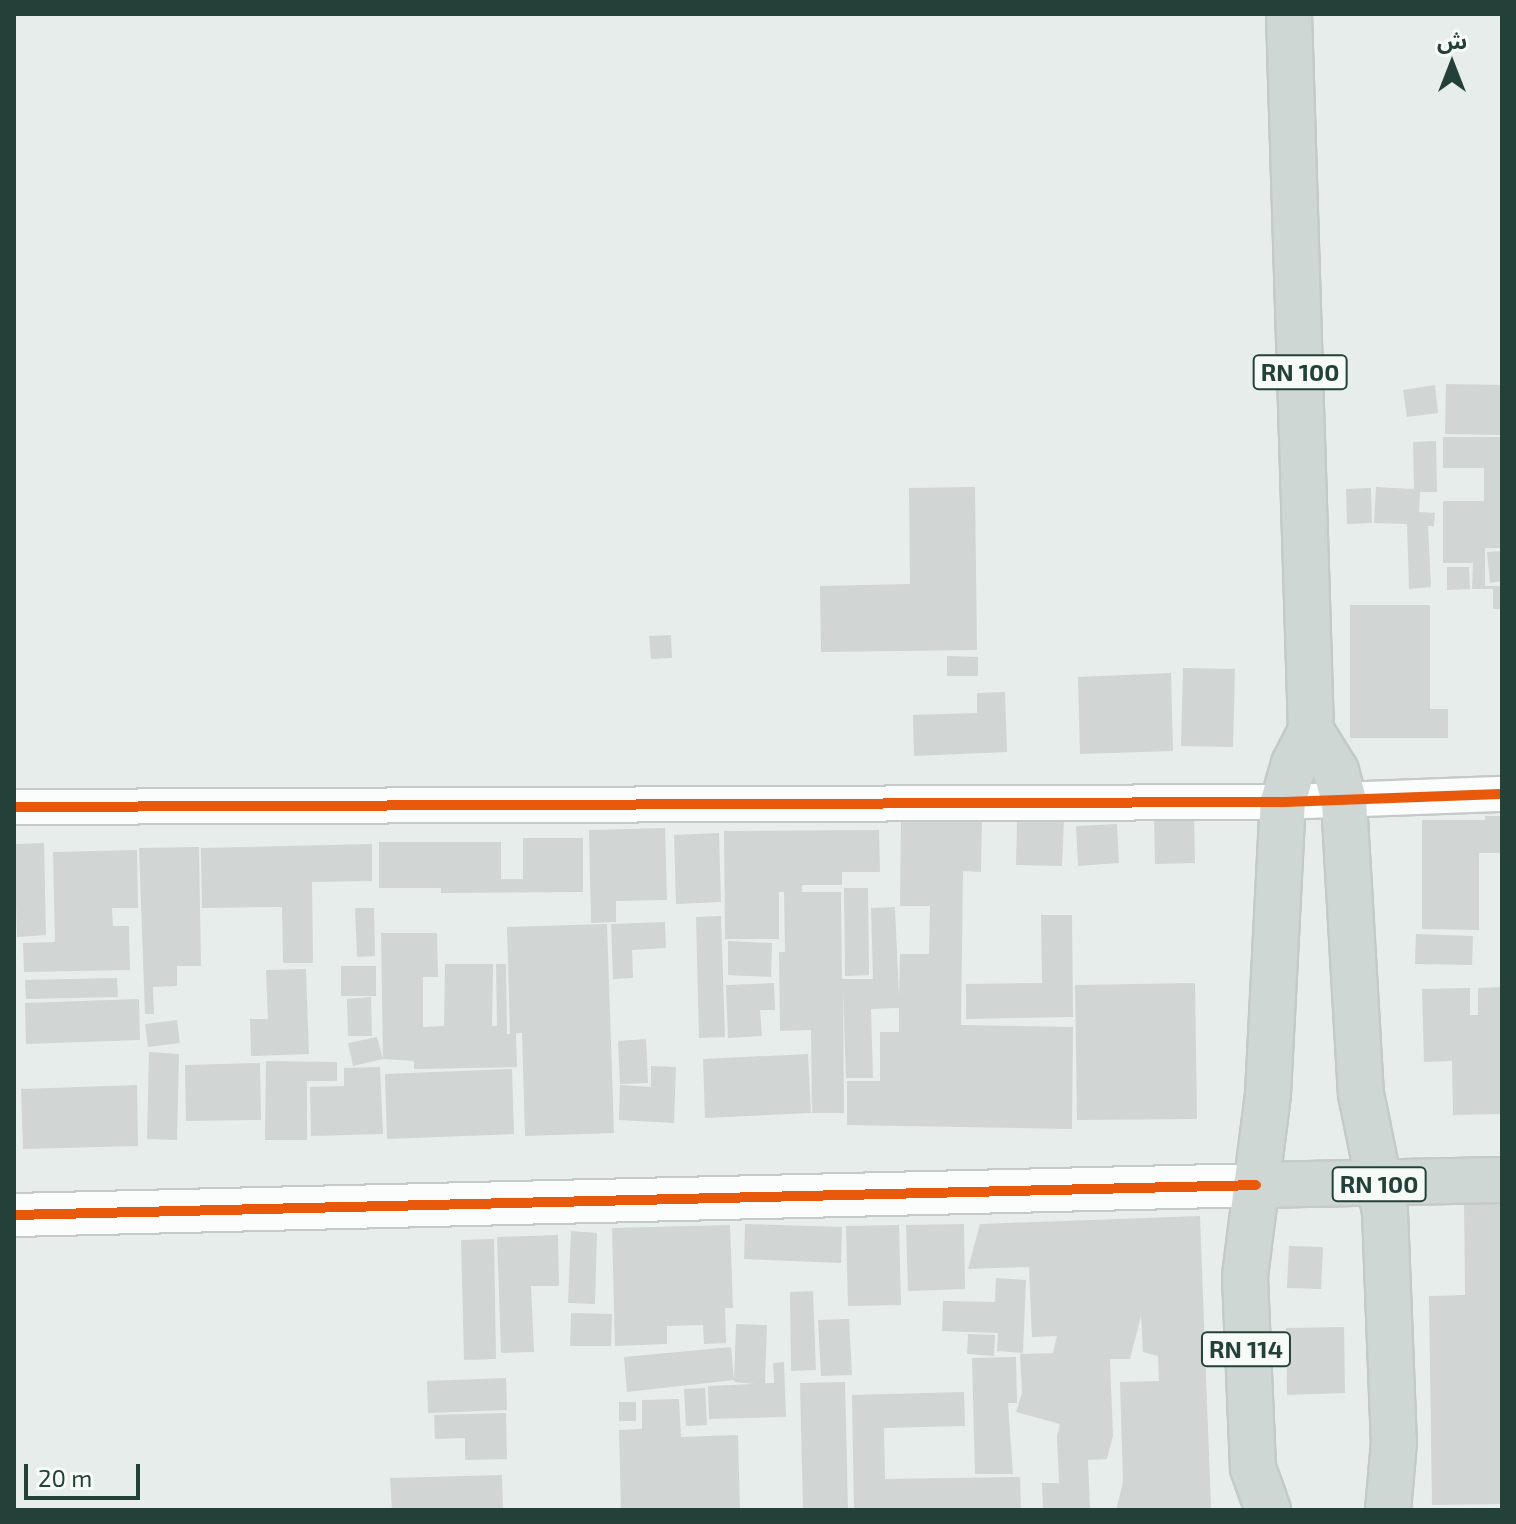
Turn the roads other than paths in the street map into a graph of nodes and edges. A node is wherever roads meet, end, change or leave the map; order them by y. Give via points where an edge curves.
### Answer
1 (1289, 14) edge
2 (1311, 731) junction
3 (1502, 794) edge
4 (1344, 801) junction
5 (1283, 802) junction
6 (14, 807) edge
7 (1502, 1180) edge
8 (1381, 1184) junction
9 (1256, 1185) junction
10 (14, 1215) edge
11 (1268, 1510) edge
12 (1388, 1510) edge

1 - 2 main road, RN 100
2 - 4 main road, RN 100 via 1329,756
2 - 5 main road, RN 100
3 - 4 street
4 - 5 street
4 - 8 main road, RN 100 via 1361,1094
5 - 6 street
5 - 9 main road, RN 100 via 1268,1094
7 - 8 main road, RN 100
8 - 9 main road, RN 100
8 - 12 main road via 1389,1262 1394,1442
9 - 10 street
9 - 11 main road, RN 114 via 1244,1306 1253,1468

